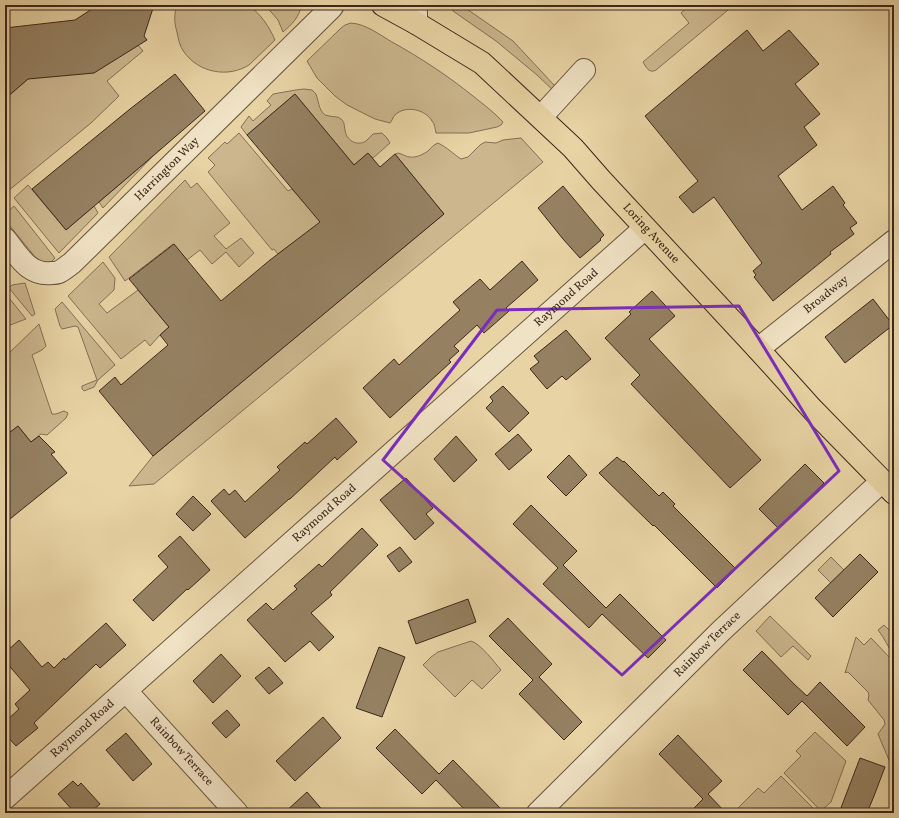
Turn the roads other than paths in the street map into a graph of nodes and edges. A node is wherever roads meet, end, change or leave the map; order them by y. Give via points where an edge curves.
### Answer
1 (383, 5) edge
2 (329, 10) edge
3 (416, 14) edge
4 (584, 70) dead end
5 (541, 118) junction
6 (646, 228) junction
7 (5, 238) edge
8 (894, 241) edge
9 (758, 348) junction
10 (888, 487) edge
11 (126, 691) junction
12 (5, 798) edge
13 (237, 813) edge
14 (538, 813) edge

1 - 3 highway, Loring Avenue
2 - 7 street, Harrington Way via 67,267 59,272 38,273 23,262
3 - 5 highway, Loring Avenue via 482,63
4 - 5 street
5 - 6 highway, Loring Avenue via 573,148
6 - 9 highway, Loring Avenue
6 - 11 street, Raymond Road
8 - 9 street, Broadway
9 - 10 highway, Loring Avenue via 813,410
10 - 14 street, Rainbow Terrace via 722,630
11 - 12 street, Raymond Road
11 - 13 street, Rainbow Terrace

